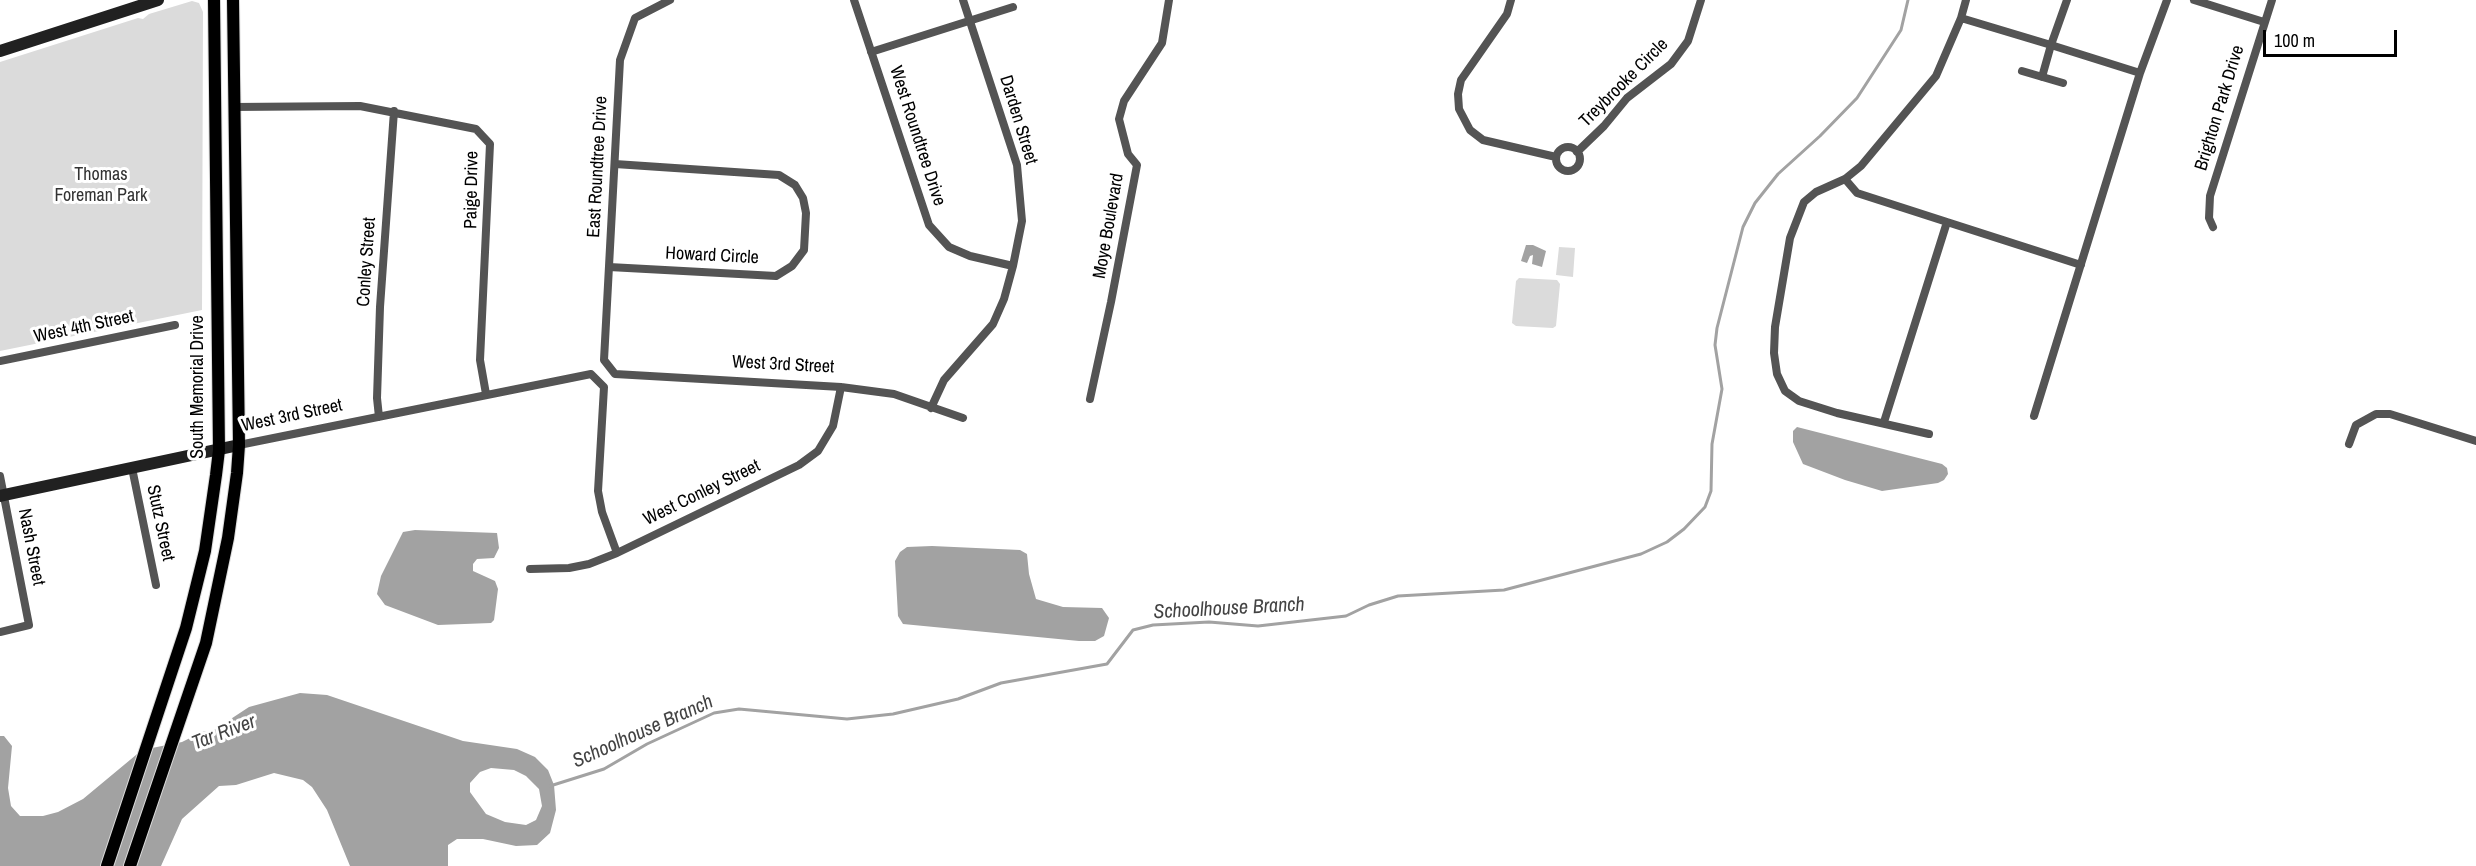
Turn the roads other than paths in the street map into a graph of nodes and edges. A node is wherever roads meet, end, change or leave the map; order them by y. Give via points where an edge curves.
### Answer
1 (158, 0) edge
2 (214, 0) edge
3 (232, 0) edge
4 (670, 0) edge
5 (854, 0) edge
6 (963, 0) edge
7 (1169, 0) edge
8 (1512, 0) edge
9 (1701, 0) edge
10 (1966, 0) edge
11 (2067, 0) edge
12 (2167, 0) edge
13 (2194, 0) edge
14 (2271, 0) edge
15 (1014, 7) dead end
16 (1961, 18) junction
17 (969, 21) junction
18 (2264, 22) junction
19 (2051, 45) junction
20 (0, 51) edge
21 (872, 52) junction
22 (2022, 71) dead end
23 (2140, 73) junction
24 (2042, 77) junction
25 (2063, 83) dead end
26 (233, 107) junction
27 (394, 111) junction
28 (1577, 152) junction
29 (1556, 157) junction
30 (615, 164) junction
31 (1845, 179) junction
32 (1947, 222) junction
33 (2213, 227) dead end
34 (2081, 265) junction
35 (1013, 266) junction
36 (609, 267) junction
37 (175, 325) dead end
38 (604, 360) joint
39 (0, 361) edge
40 (841, 387) junction
41 (486, 394) junction
42 (1090, 399) dead end
43 (931, 408) junction
44 (2034, 416) dead end
45 (379, 417) junction
46 (963, 418) dead end
47 (1884, 422) junction
48 (1929, 434) dead end
49 (2476, 441) edge
50 (2349, 444) dead end
51 (239, 445) junction
52 (219, 450) junction
53 (132, 468) junction
54 (0, 476) edge
55 (2, 496) edge
56 (618, 553) junction
57 (530, 569) dead end
58 (156, 585) dead end
59 (0, 632) edge
60 (107, 866) edge
61 (130, 866) edge

1 - 20 street
2 - 52 main road, South Memorial Drive
3 - 26 main road
4 - 30 street, East Roundtree Drive via 635,18 620,60
5 - 21 street, West Roundtree Drive
6 - 17 street, Darden Street
7 - 42 street, Moye Boulevard via 1162,43 1124,101 1119,118 1128,154 1137,165
8 - 29 street, Treybrooke Circle via 1507,14 1461,80 1459,109 1470,130 1483,140
9 - 28 street, Treybrooke Circle via 1688,40 1671,64 1627,98
10 - 16 street
11 - 19 street
12 - 23 street
13 - 18 street
14 - 18 street, Brighton Park Drive
15 - 17 street
16 - 19 street
16 - 31 street via 1936,76 1861,166
17 - 21 street
17 - 35 street, Darden Street via 1017,165 1022,221
18 - 33 street, Brighton Park Drive via 2210,196 2209,218
19 - 23 street
19 - 24 street
21 - 35 street, West Roundtree Drive via 929,225 950,247
22 - 24 street
23 - 34 street
24 - 25 street
26 - 27 street, Paige Drive via 360,106
26 - 51 main road
27 - 41 street, Paige Drive via 476,129 490,144 480,360
27 - 45 street, Conley Street via 380,307
28 - 29 street, Treybrooke Circle via 1563,148
28 - 29 street, Treybrooke Circle via 1579,162 1569,171 1559,167
30 - 36 street, East Roundtree Drive
30 - 36 street, Howard Circle via 779,175 795,185 802,198 806,213 804,250 792,266 776,276
31 - 32 street via 1857,193
31 - 47 street via 1804,202 1790,238 1775,327 1777,374 1785,391 1798,401
32 - 34 street
32 - 47 street
34 - 44 street
35 - 43 street, Darden Street via 993,324 944,380
36 - 38 street, East Roundtree Drive
37 - 39 street, West 4th Street
38 - 40 street, West 3rd Street via 615,374
40 - 43 street, West 3rd Street via 894,394
40 - 56 street, West Conley Street via 833,426 818,451 799,465
41 - 45 street, West 3rd Street
41 - 56 street, West 3rd Street via 591,374 604,387 598,491
43 - 46 street, West 3rd Street
45 - 51 street, West 3rd Street
47 - 48 street
49 - 50 street via 2390,414 2376,414 2356,425
51 - 52 street, West 3rd Street
51 - 61 main road via 220,579 206,643
52 - 53 street, West 3rd Street
52 - 60 main road, South Memorial Drive via 198,584
53 - 55 street, West 3rd Street
53 - 58 street, Stutz Street
54 - 55 street, Nash Street
55 - 59 street, Nash Street via 29,625
56 - 57 street, West Conley Street via 569,568

